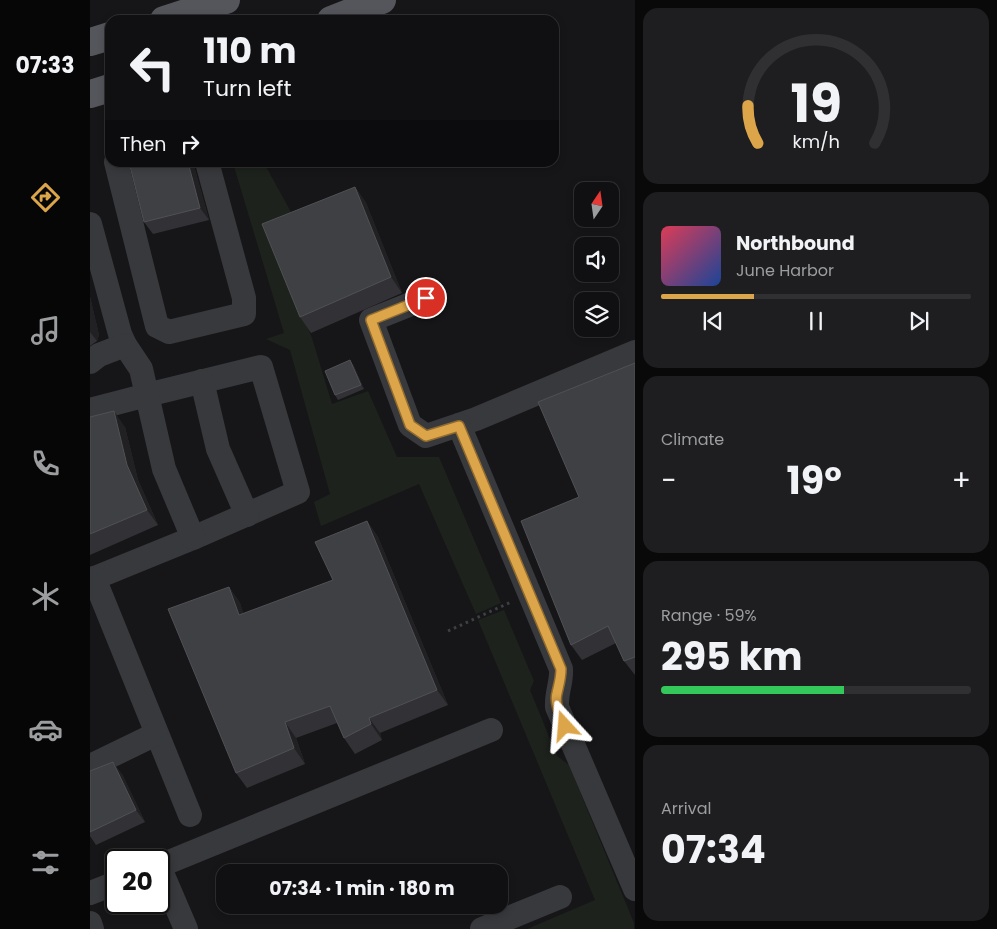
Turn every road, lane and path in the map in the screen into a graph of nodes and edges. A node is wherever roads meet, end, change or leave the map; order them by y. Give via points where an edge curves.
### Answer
1 (226, 0) edge
2 (382, 0) edge
3 (180, 15) edge
4 (344, 15) edge
5 (105, 38) edge
6 (90, 42) edge
7 (105, 90) edge
8 (90, 94) edge
9 (117, 167) edge
10 (208, 167) edge
11 (90, 224) edge
12 (426, 298) dead end
13 (157, 326) junction
14 (123, 340) junction
15 (634, 352) edge
16 (93, 357) edge
17 (202, 381) junction
18 (147, 394) junction
19 (90, 410) edge
20 (459, 426) junction
21 (247, 515) junction
22 (193, 538) junction
23 (92, 579) edge
24 (503, 606) dead end
25 (448, 630) dead end
26 (491, 730) dead end
27 (156, 734) junction
28 (90, 766) edge
29 (190, 815) dead end
30 (170, 861) edge
31 (105, 887) edge
32 (634, 889) edge
33 (170, 892) edge
34 (90, 893) edge
35 (560, 897) dead end
36 (90, 922) edge
37 (92, 929) edge
38 (186, 929) edge
39 (482, 929) edge

1 - 3 main road
2 - 4 main road
5 - 6 main road
7 - 8 main road
9 - 13 lane
10 - 13 lane via 244,298 244,314 169,332
11 - 14 lane
12 - 20 lane via 371,320 410,425 426,436
13 - 14 lane
14 - 16 lane
14 - 18 lane via 142,369
15 - 20 lane
17 - 18 lane
17 - 21 lane via 218,449
17 - 21 lane via 261,367 298,492
18 - 19 lane
18 - 22 lane via 164,469
20 - 32 lane via 561,669 557,707
21 - 22 lane
22 - 23 lane
23 - 27 lane
24 - 25 path
26 - 30 lane
27 - 28 lane
27 - 29 lane
31 - 34 lane
33 - 38 lane
35 - 39 lane
36 - 37 lane

